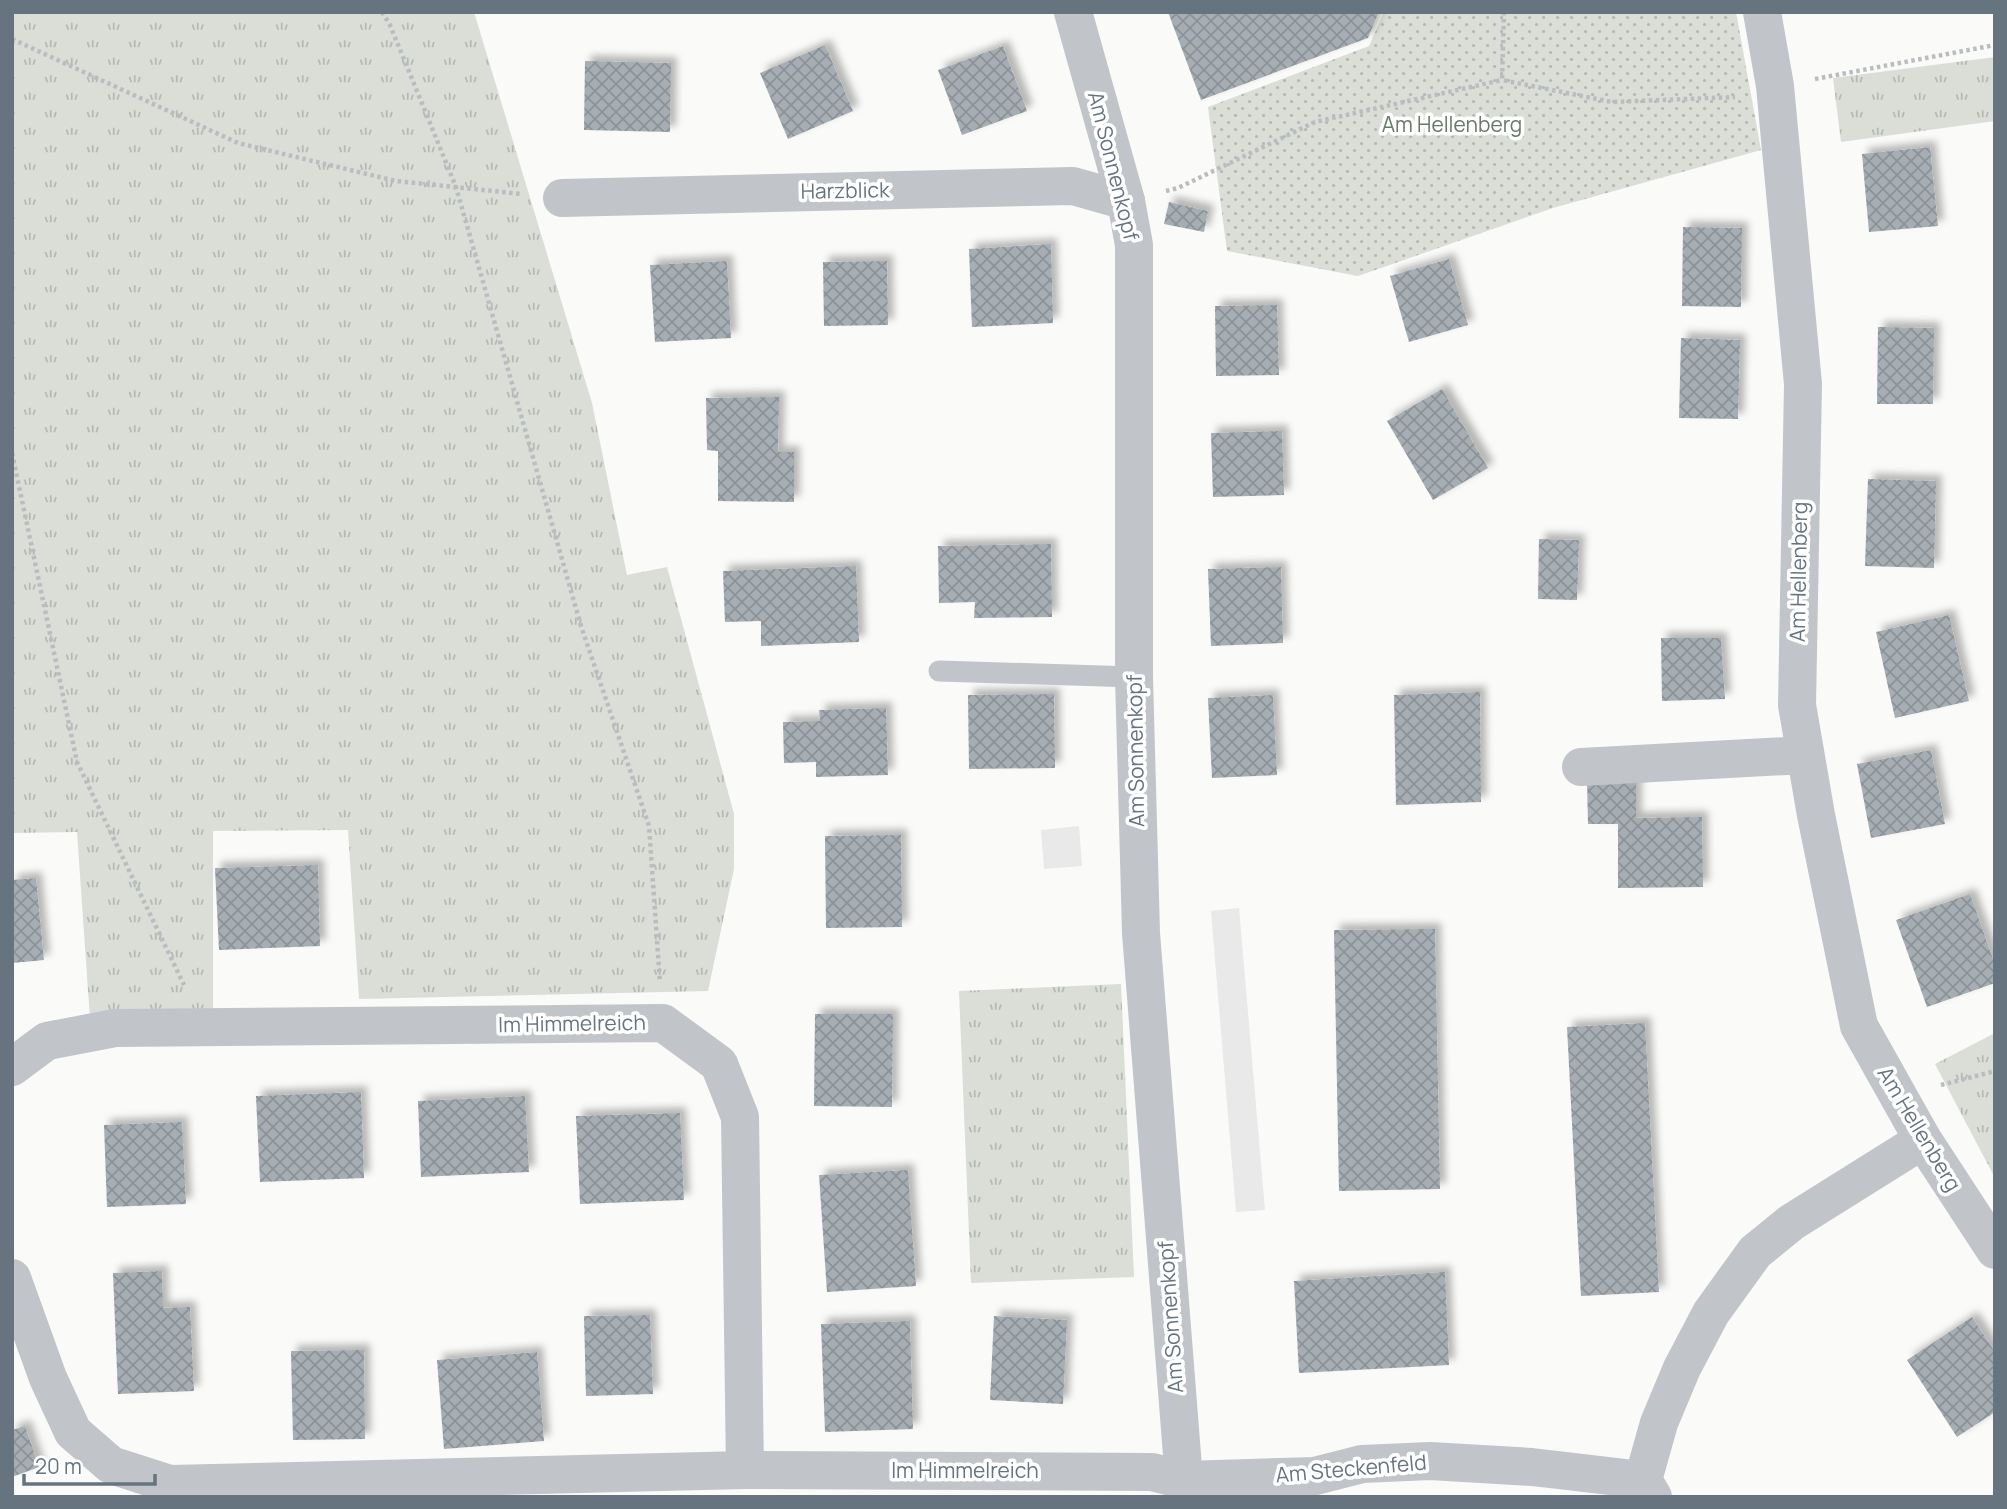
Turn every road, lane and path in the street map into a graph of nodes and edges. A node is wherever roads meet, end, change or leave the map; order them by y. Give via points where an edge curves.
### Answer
1 (382, 12) edge
2 (1073, 12) edge
3 (1504, 12) edge
4 (1762, 12) edge
5 (12, 39) edge
6 (1995, 45) edge
7 (1502, 80) junction
8 (1775, 86) junction
9 (456, 187) junction
10 (562, 198) joint
11 (1126, 201) junction
12 (12, 453) edge
13 (939, 671) dead end
14 (1134, 677) junction
15 (1805, 755) junction
16 (1581, 766) dead end
17 (663, 1023) junction
18 (205, 1027) junction
19 (12, 1067) edge
20 (1995, 1071) edge
21 (1899, 1096) junction
22 (1923, 1140) junction
23 (1995, 1250) edge
24 (12, 1278) edge
25 (745, 1470) junction
26 (1184, 1488) edge
27 (1648, 1488) edge

1 - 9 path
2 - 11 street, Am Sonnenkopf
3 - 7 path
4 - 8 street, Am Hellenberg
5 - 9 path via 238,143 396,181
6 - 8 path
7 - 8 path via 1612,102 1754,96
7 - 11 path via 1315,122 1178,188
8 - 15 street, Am Hellenberg via 1803,384 1797,705
9 - 10 path
9 - 17 path via 581,626 649,826
10 - 11 street, Harzblick via 1073,186
11 - 14 street, Am Sonnenkopf via 1134,245
12 - 18 path via 77,762
13 - 14 lane
14 - 26 street, Am Sonnenkopf via 1141,933
15 - 16 street
15 - 21 street, Am Hellenberg via 1859,1026
17 - 18 street, Im Himmelreich
17 - 25 street, Im Himmelreich via 719,1064 740,1117
18 - 19 street, Im Himmelreich via 115,1028 60,1038 47,1041
20 - 21 path
21 - 22 street, Am Hellenberg
22 - 23 street, Am Hellenberg
22 - 27 street, Am Steckenfeld via 1792,1222 1755,1252 1711,1313 1682,1367 1659,1423
24 - 25 street, Im Himmelreich via 73,1432 111,1465 170,1484
25 - 26 street, Im Himmelreich via 1152,1472
26 - 27 street, Am Steckenfeld via 1315,1476 1362,1464 1430,1461 1532,1467

